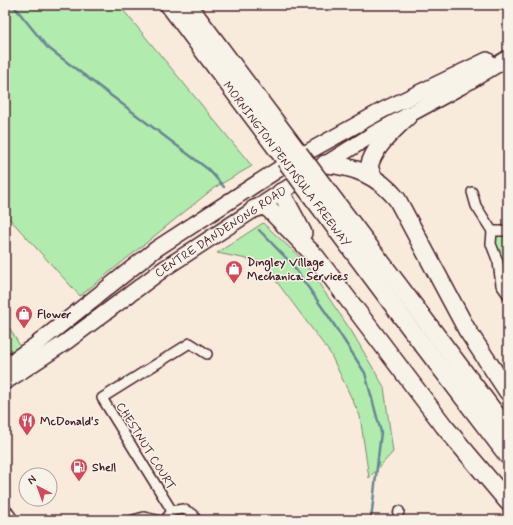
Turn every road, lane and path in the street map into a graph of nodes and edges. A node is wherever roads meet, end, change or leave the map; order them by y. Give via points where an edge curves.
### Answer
1 (169, 5) edge
2 (188, 5) edge
3 (508, 49) edge
4 (508, 58) edge
5 (408, 115) junction
6 (290, 160) junction
7 (325, 164) junction
8 (373, 177) junction
9 (281, 192) junction
10 (472, 192) dead end
11 (320, 193) junction
12 (254, 210) junction
13 (492, 231) junction
14 (508, 231) edge
15 (316, 257) junction
16 (508, 294) edge
17 (207, 354) dead end
18 (5, 366) edge
19 (5, 382) edge
20 (508, 392) edge
21 (508, 430) edge
22 (508, 456) edge
23 (508, 502) edge
24 (172, 511) junction
25 (5, 513) edge
26 (10, 520) edge
27 (133, 520) edge
28 (157, 520) edge
29 (165, 520) edge
30 (196, 520) edge

1 - 6 highway, MORNINGTON PENINSULA FREEWAY
2 - 6 highway, MORNINGTON PENINSULA FREEWAY
3 - 6 main road, CENTRE DANDENONG ROAD via 362,121
4 - 5 main road, CENTRE DANDENONG ROAD
5 - 7 main road, CENTRE DANDENONG ROAD
5 - 8 highway via 376,152 369,167
6 - 7 main road
6 - 9 main road via 281,180
6 - 11 highway, MORNINGTON PENINSULA FREEWAY, bridge
6 - 18 main road, CENTRE DANDENONG ROAD via 156,249 33,347
7 - 8 highway via 348,167
7 - 9 main road, CENTRE DANDENONG ROAD
8 - 20 highway via 384,184 398,199 467,330
9 - 12 main road, CENTRE DANDENONG ROAD
9 - 15 highway
10 - 13 street via 476,206
11 - 21 highway, MORNINGTON PENINSULA FREEWAY
11 - 22 highway, MORNINGTON PENINSULA FREEWAY via 413,332
12 - 15 highway via 263,206 269,209
12 - 19 main road, CENTRE DANDENONG ROAD via 164,268 72,338
13 - 14 street
13 - 16 street via 491,244 498,262 501,285
15 - 23 highway via 444,426
17 - 24 street, CHESTNUT COURT via 190,343 102,398
24 - 29 street
24 - 30 street via 189,511
25 - 26 main road
27 - 28 street via 144,517

